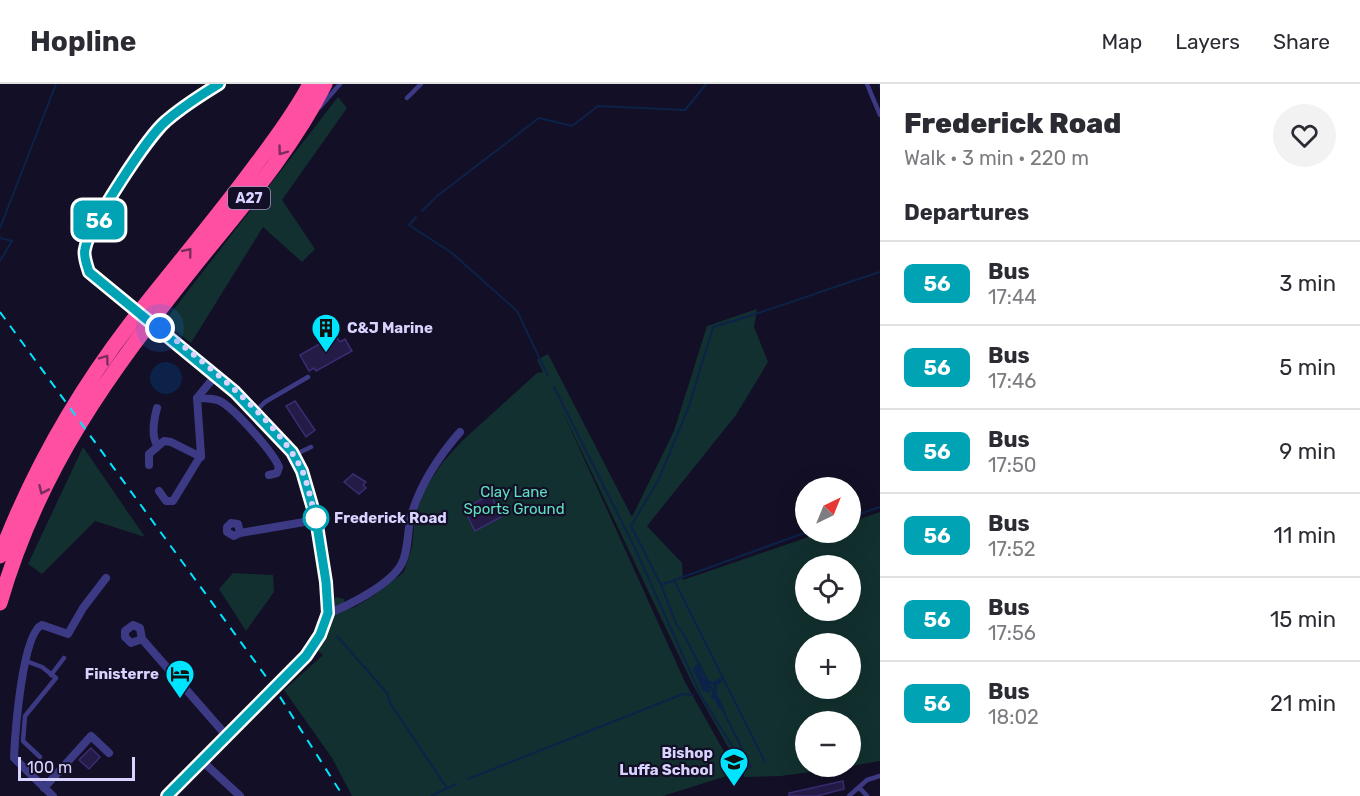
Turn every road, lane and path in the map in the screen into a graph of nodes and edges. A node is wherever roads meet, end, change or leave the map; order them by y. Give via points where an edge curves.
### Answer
1 (219, 84) edge
2 (310, 84) edge
3 (325, 84) edge
4 (340, 84) edge
5 (421, 84) edge
6 (867, 84) edge
7 (407, 98) dead end
8 (880, 115) edge
9 (296, 132) junction
10 (157, 301) junction
11 (216, 375) junction
12 (308, 377) dead end
13 (197, 398) junction
14 (157, 408) dead end
15 (255, 412) junction
16 (460, 432) dead end
17 (63, 434) junction
18 (157, 445) junction
19 (311, 447) dead end
20 (294, 455) junction
21 (201, 457) junction
22 (149, 465) dead end
23 (269, 475) dead end
24 (159, 491) dead end
25 (316, 519) junction
26 (240, 533) dead end
27 (0, 556) edge
28 (106, 578) dead end
29 (0, 603) edge
30 (328, 613) junction
31 (142, 639) dead end
32 (64, 658) dead end
33 (26, 661) junction
34 (51, 675) junction
35 (225, 734) junction
36 (109, 753) dead end
37 (40, 757) dead end
38 (201, 760) junction
39 (880, 776) edge
40 (859, 787) junction
41 (44, 788) junction
42 (53, 796) edge
43 (167, 796) edge
44 (240, 796) edge
45 (849, 796) edge
46 (867, 796) edge

1 - 11 street via 164,122 113,193 84,250 89,272
10 -> 2 highway, A27 via 280,132
3 - 9 highway, A27
4 - 9 lane
5 - 7 lane
6 - 8 lane
9 -> 10 highway, A27 via 246,201
10 - 17 highway, A27
11 - 13 street
11 - 15 street
12 - 15 lane
13 - 21 street
13 - 23 street via 224,404 267,447 279,469
14 - 18 street
15 - 20 street
16 - 30 street via 421,490 399,568 354,603
17 - 27 highway, A27 via 15,518
17 -> 29 highway, A27
18 - 21 street via 171,442
18 - 22 street via 149,454
19 - 20 lane
20 - 25 street
21 - 24 street via 173,501 168,502
25 - 26 street
25 - 30 street
28 - 33 street via 68,634 42,625 37,628
30 - 35 street via 306,656
31 - 35 street
32 - 34 lane
33 - 34 lane
33 - 41 street via 14,758
34 - 37 lane via 56,678 26,716 23,741
35 - 38 street
36 - 41 street via 91,736
38 - 43 street
38 - 44 street
39 - 40 lane
40 - 45 lane
40 - 46 lane
41 - 42 street

